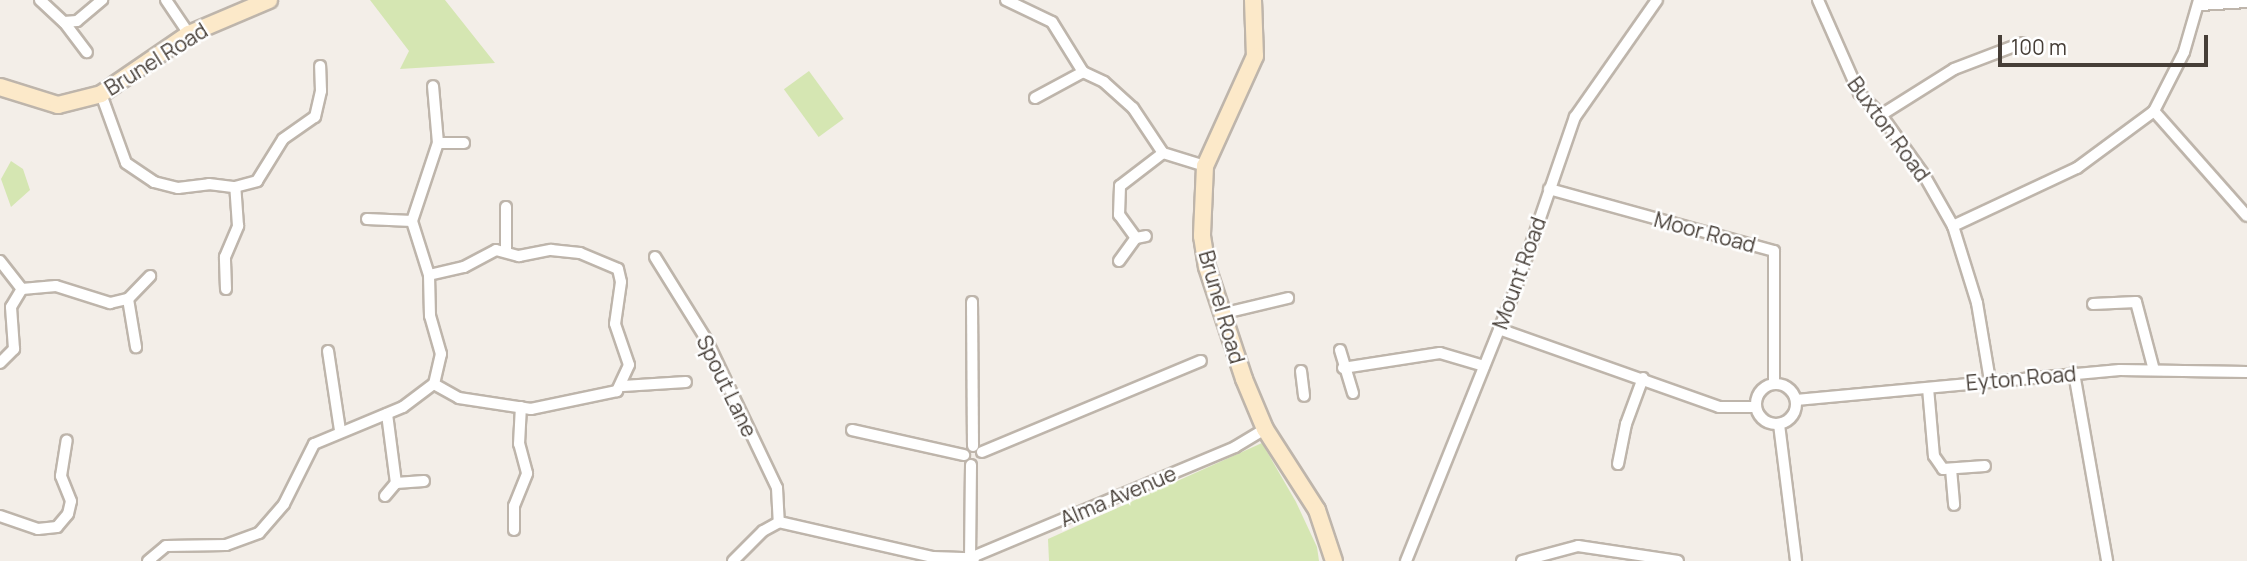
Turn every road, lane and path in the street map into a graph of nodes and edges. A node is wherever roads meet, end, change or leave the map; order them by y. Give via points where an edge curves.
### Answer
1 (40, 0) edge
2 (102, 0) edge
3 (166, 0) edge
4 (269, 0) edge
5 (1006, 0) edge
6 (1253, 0) edge
7 (1657, 0) edge
8 (1818, 0) edge
9 (2199, 2) edge
10 (2247, 2) edge
11 (64, 22) junction
12 (189, 34) junction
13 (2022, 43) dead end
14 (87, 52) dead end
15 (320, 66) dead end
16 (1083, 72) junction
17 (433, 86) dead end
18 (0, 87) edge
19 (100, 94) junction
20 (1035, 98) dead end
21 (2154, 111) junction
22 (1881, 115) junction
23 (438, 143) junction
24 (464, 143) dead end
25 (1163, 153) junction
26 (1205, 166) junction
27 (235, 187) junction
28 (1549, 189) junction
29 (506, 206) dead end
30 (2247, 216) edge
31 (367, 219) dead end
32 (412, 221) junction
33 (1953, 226) junction
34 (506, 252) junction
35 (655, 257) dead end
36 (0, 261) edge
37 (1119, 261) dead end
38 (429, 275) junction
39 (150, 276) dead end
40 (22, 289) junction
41 (226, 289) dead end
42 (1288, 298) dead end
43 (128, 299) junction
44 (972, 302) dead end
45 (2093, 304) dead end
46 (1221, 314) junction
47 (1499, 329) junction
48 (136, 348) dead end
49 (1340, 350) dead end
50 (327, 351) dead end
51 (1201, 361) dead end
52 (0, 363) edge
53 (1484, 366) junction
54 (1343, 368) junction
55 (2154, 370) junction
56 (1301, 371) dead end
57 (2247, 372) edge
58 (2074, 373) junction
59 (1643, 378) junction
60 (1990, 381) junction
61 (686, 382) dead end
62 (1774, 383) junction
63 (434, 384) junction
64 (622, 386) junction
65 (1928, 388) junction
66 (1353, 393) dead end
67 (1304, 396) dead end
68 (1796, 400) junction
69 (521, 407) junction
70 (1756, 407) junction
71 (387, 414) junction
72 (1779, 424) junction
73 (1265, 429) junction
74 (340, 430) junction
75 (852, 430) dead end
76 (67, 440) dead end
77 (978, 449) junction
78 (968, 460) junction
79 (1618, 464) dead end
80 (1985, 466) dead end
81 (1951, 469) junction
82 (424, 481) dead end
83 (396, 483) junction
84 (385, 496) dead end
85 (1954, 505) dead end
86 (0, 516) edge
87 (779, 522) junction
88 (514, 530) dead end
89 (932, 559) edge
90 (975, 559) edge
91 (148, 561) edge
92 (733, 561) edge
93 (1334, 561) edge
94 (1406, 561) edge
95 (1522, 561) edge
96 (1678, 561) edge
97 (1796, 561) edge
98 (2107, 561) edge

1 - 11 street
2 - 11 street via 77,21
3 - 12 street
4 - 12 street, Brunel Road
5 - 16 street via 1052,22
6 - 26 street, Brunel Road via 1255,56
7 - 28 street, Mount Road via 1575,117
8 - 22 street, Buxton Road via 1859,93
9 - 10 street
9 - 21 street via 2184,52
11 - 14 street
12 - 19 street, Brunel Road
13 - 22 street via 1954,69
15 - 27 street via 315,117 284,139 257,181
16 - 20 street
16 - 25 street via 1104,82 1133,108
17 - 23 street
18 - 19 street, Brunel Road via 58,105
19 - 27 street via 126,163 154,182 178,188
21 - 30 street
21 - 33 street via 2077,168
22 - 33 street, Buxton Road
23 - 24 street
23 - 32 street
25 - 26 street
25 - 37 street via 1120,186 1119,215 1141,237
26 - 46 street, Brunel Road via 1202,236
27 - 41 street via 238,226 225,257
28 - 47 street, Mount Road
28 - 62 street, Moor Road via 1773,251
29 - 34 street
31 - 32 street
32 - 38 street
33 - 60 street, Buxton Road via 1975,293
34 - 38 street via 490,251 464,267
34 - 64 street via 519,256 551,250 580,253 618,269 621,282 615,318 629,365
35 - 87 street, Spout Lane via 706,339 777,488
36 - 40 street
38 - 63 street via 430,316 441,354
39 - 43 street
40 - 43 street via 48,285 110,303
40 - 52 street via 11,307 14,349
42 - 46 street
43 - 48 street
44 - 77 street
45 - 55 street via 2136,302
46 - 73 street, Brunel Road
47 - 53 street, Mount Road
47 - 59 street
49 - 54 street
50 - 74 street
51 - 77 street
53 - 54 street via 1440,353
53 - 94 street, Mount Road
54 - 66 street
55 - 57 street, Eyton Road
55 - 58 street, Eyton Road
56 - 67 street
58 - 60 street, Eyton Road
58 - 98 street
59 - 70 street via 1720,407
59 - 79 street
60 - 65 street, Eyton Road
61 - 64 street
62 - 68 street via 1789,388
62 - 70 street via 1760,391
63 - 69 street via 459,398
63 - 71 street
64 - 69 street via 549,408
65 - 68 street, Eyton Road
65 - 81 street via 1934,456 1943,470
68 - 72 street via 1793,415
69 - 88 street via 519,444 527,473 514,506
70 - 72 street via 1765,421
71 - 74 street
71 - 83 street
72 - 97 street
73 - 90 street, Alma Avenue via 1235,447
73 - 93 street, Brunel Road via 1317,510
74 - 91 street via 310,448 284,504 259,533 226,545 166,547
75 - 78 street
76 - 86 street via 61,476 71,501 68,514 57,527 38,529
77 - 78 street
77 - 78 street via 980,462
78 - 90 street
80 - 81 street
81 - 85 street
82 - 83 street
83 - 84 street
87 - 89 street, Alma Avenue
87 - 92 street
89 - 90 street, Alma Avenue
95 - 96 street via 1578,546

